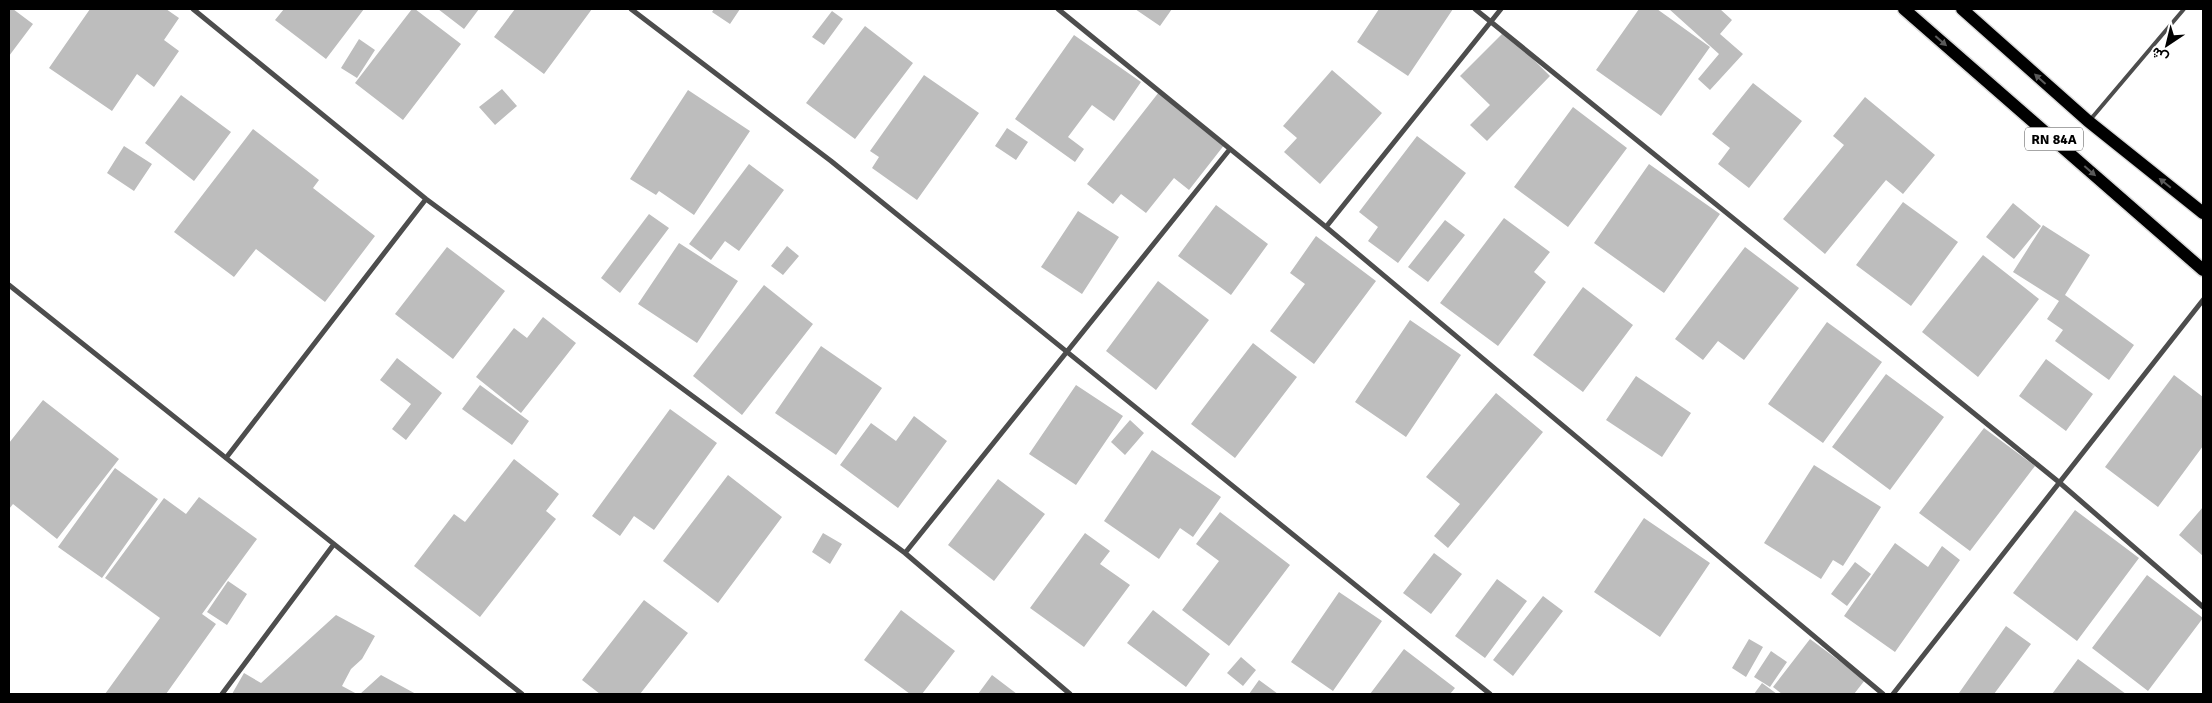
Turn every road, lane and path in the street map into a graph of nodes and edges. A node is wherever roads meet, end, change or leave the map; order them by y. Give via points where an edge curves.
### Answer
1 (193, 9) edge
2 (631, 9) edge
3 (1058, 9) edge
4 (1475, 9) edge
5 (1501, 9) edge
6 (1904, 9) edge
7 (1962, 9) edge
8 (2184, 9) edge
9 (1490, 22) junction
10 (2088, 121) junction
11 (1230, 149) junction
12 (426, 199) junction
13 (2203, 213) edge
14 (1326, 227) junction
15 (2203, 270) edge
16 (9, 285) edge
17 (2203, 300) edge
18 (1067, 352) junction
19 (226, 458) junction
20 (2060, 483) junction
21 (334, 544) junction
22 (905, 553) junction
23 (2203, 607) edge
24 (222, 694) edge
25 (522, 694) edge
26 (1070, 694) edge
27 (1490, 694) edge
28 (1883, 694) edge
29 (1893, 694) edge

1 - 12 street
2 - 18 street via 831,161
3 - 11 street
4 - 9 street
5 - 9 street
6 -> 15 main road, RN 84A
10 -> 7 main road, RN 84A
8 - 10 lane
9 - 14 street
9 - 20 street
13 -> 10 main road, RN 84A
11 - 14 street
11 - 18 street
12 - 19 street
12 - 22 street
14 - 28 street
16 - 19 street
17 - 20 street
18 - 22 street
18 - 27 street
19 - 21 street
20 - 23 street
20 - 29 street
21 - 24 street
21 - 25 street
22 - 26 street

